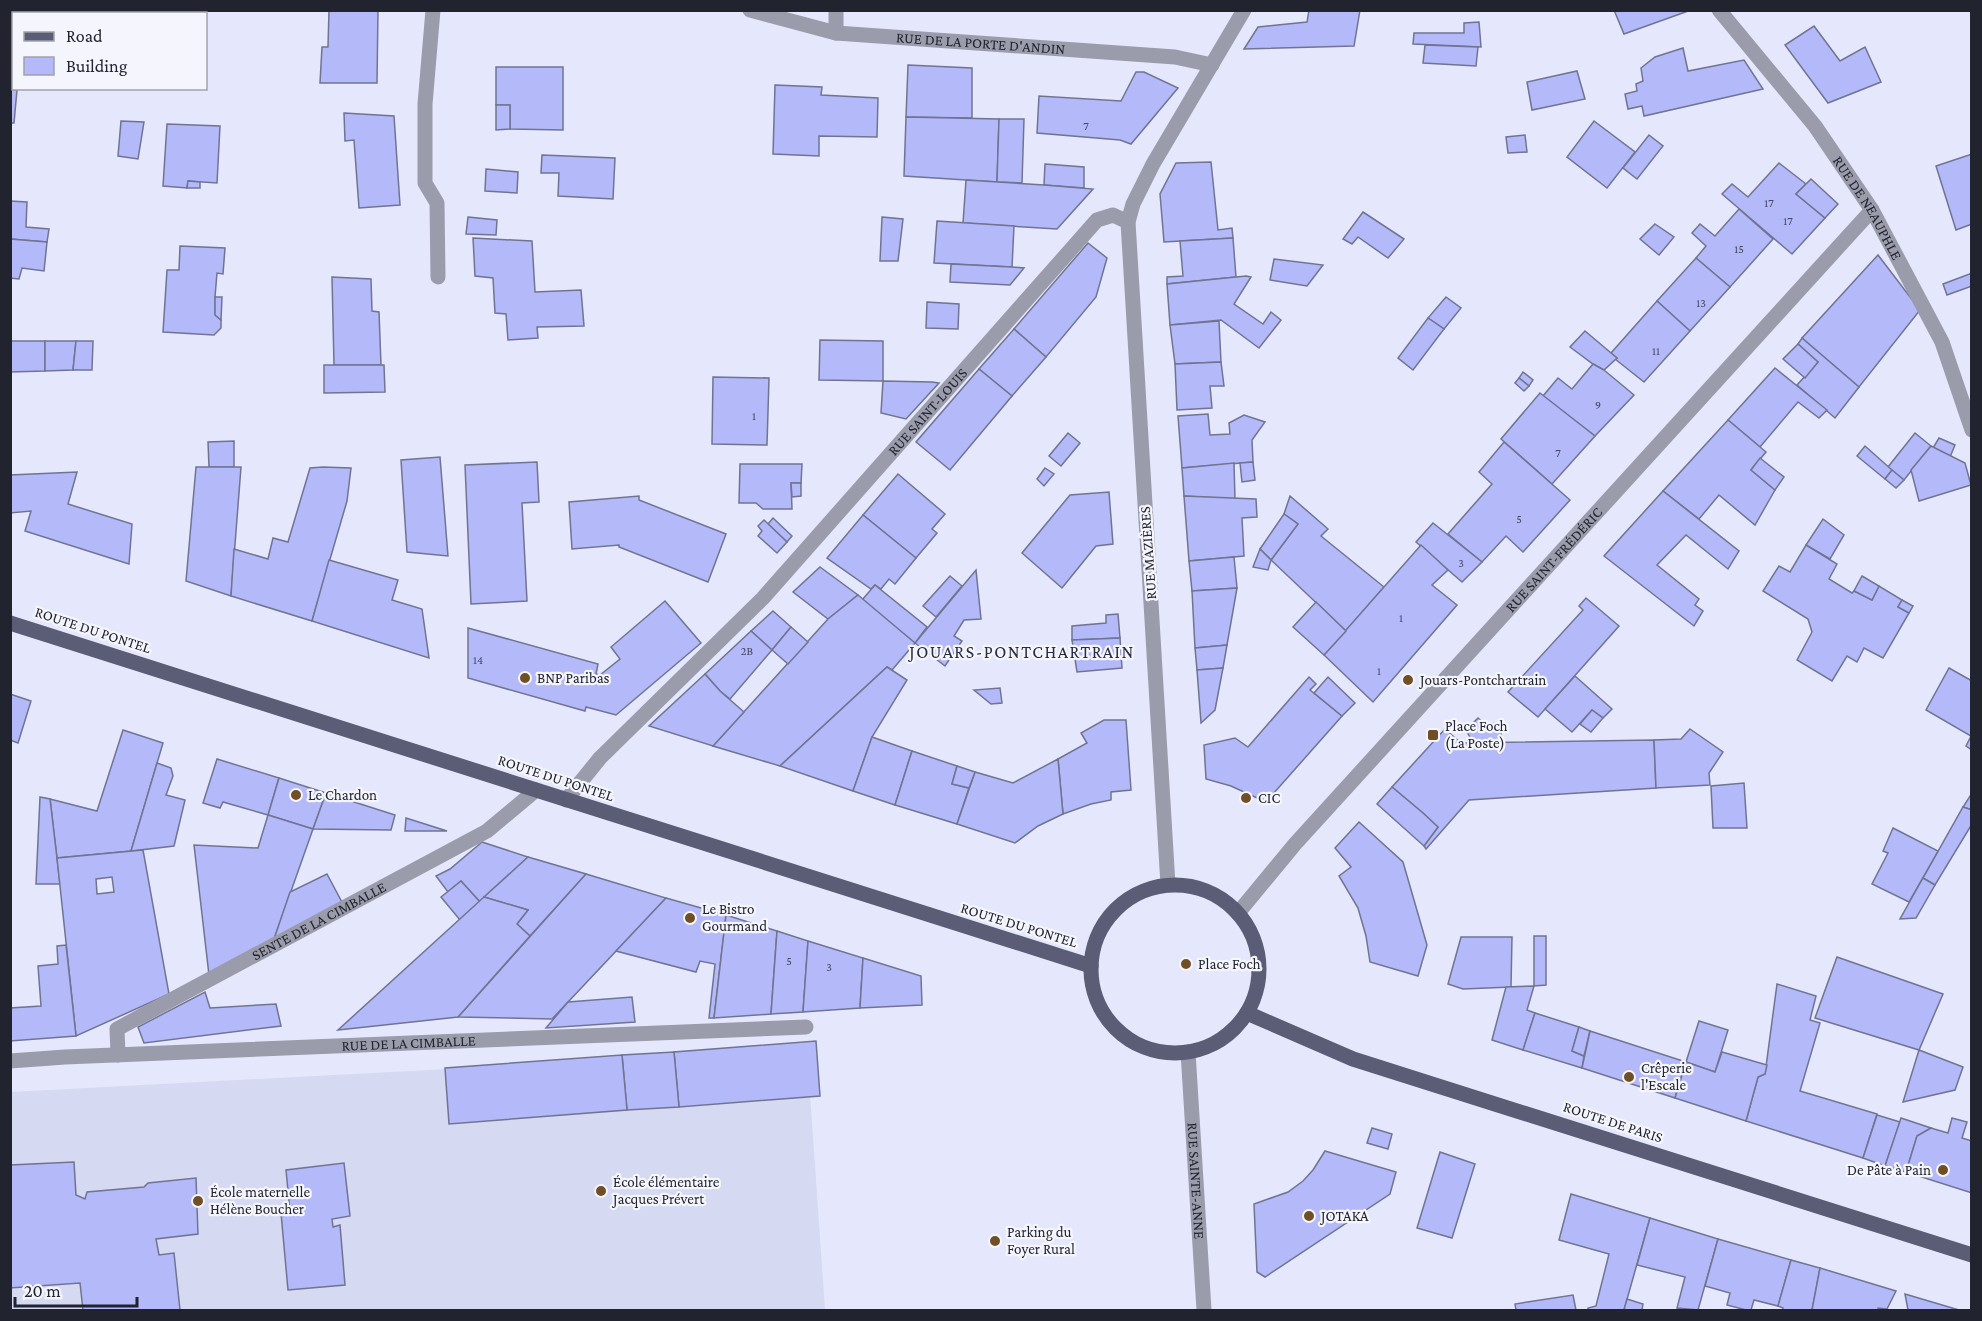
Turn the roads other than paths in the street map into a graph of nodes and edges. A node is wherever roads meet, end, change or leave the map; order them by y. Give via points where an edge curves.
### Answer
1 (433, 10) edge
2 (750, 10) edge
3 (836, 10) edge
4 (1244, 10) edge
5 (1719, 10) edge
6 (836, 33) junction
7 (1212, 65) junction
8 (1872, 210) junction
9 (1128, 222) junction
10 (438, 277) dead end
11 (1971, 430) edge
12 (10, 623) edge
13 (536, 790) junction
14 (566, 800) junction
15 (1168, 885) junction
16 (1238, 913) junction
17 (1091, 966) junction
18 (1247, 1012) junction
19 (806, 1027) dead end
20 (1188, 1052) junction
21 (118, 1055) junction
22 (10, 1060) edge
23 (1971, 1255) edge
24 (1204, 1311) edge

1 - 10 street via 425,104 425,183 437,203
2 - 6 street, RUE DE LA PORTE D'ANDIN
3 - 6 street
4 - 7 street
5 - 8 street, RUE DE NEAUPHLE via 1815,126
6 - 7 street, RUE DE LA PORTE D'ANDIN via 1175,57
7 - 9 street via 1153,164
8 - 11 street, RUE DE NEAUPHLE via 1942,342
8 - 16 street, RUE SAINT-FRÉDÉRIC via 1294,844
9 - 14 street, RUE SAINT-LOUIS via 1113,215 1097,220 763,598 600,758
9 - 15 street, RUE MAZIÈRES
12 - 13 main road, ROUTE DU PONTEL
13 - 14 main road, ROUTE DU PONTEL
13 - 21 street, SENTE DE LA CIMBALLE via 487,831 117,1029
14 - 17 main road, ROUTE DU PONTEL
15 - 16 main road via 1194,886 1218,897
15 - 17 main road via 1144,890 1123,903 1106,921 1095,942
16 - 18 main road via 1253,935 1259,962 1257,988
17 - 20 main road via 1094,990 1103,1013 1119,1032 1155,1050
18 - 20 main road via 1231,1031
18 - 23 main road, ROUTE DE PARIS via 1353,1059
19 - 21 street, RUE DE LA CIMBALLE
20 - 24 street, RUE SAINTE-ANNE
21 - 22 street, RUE DE LA CIMBALLE

